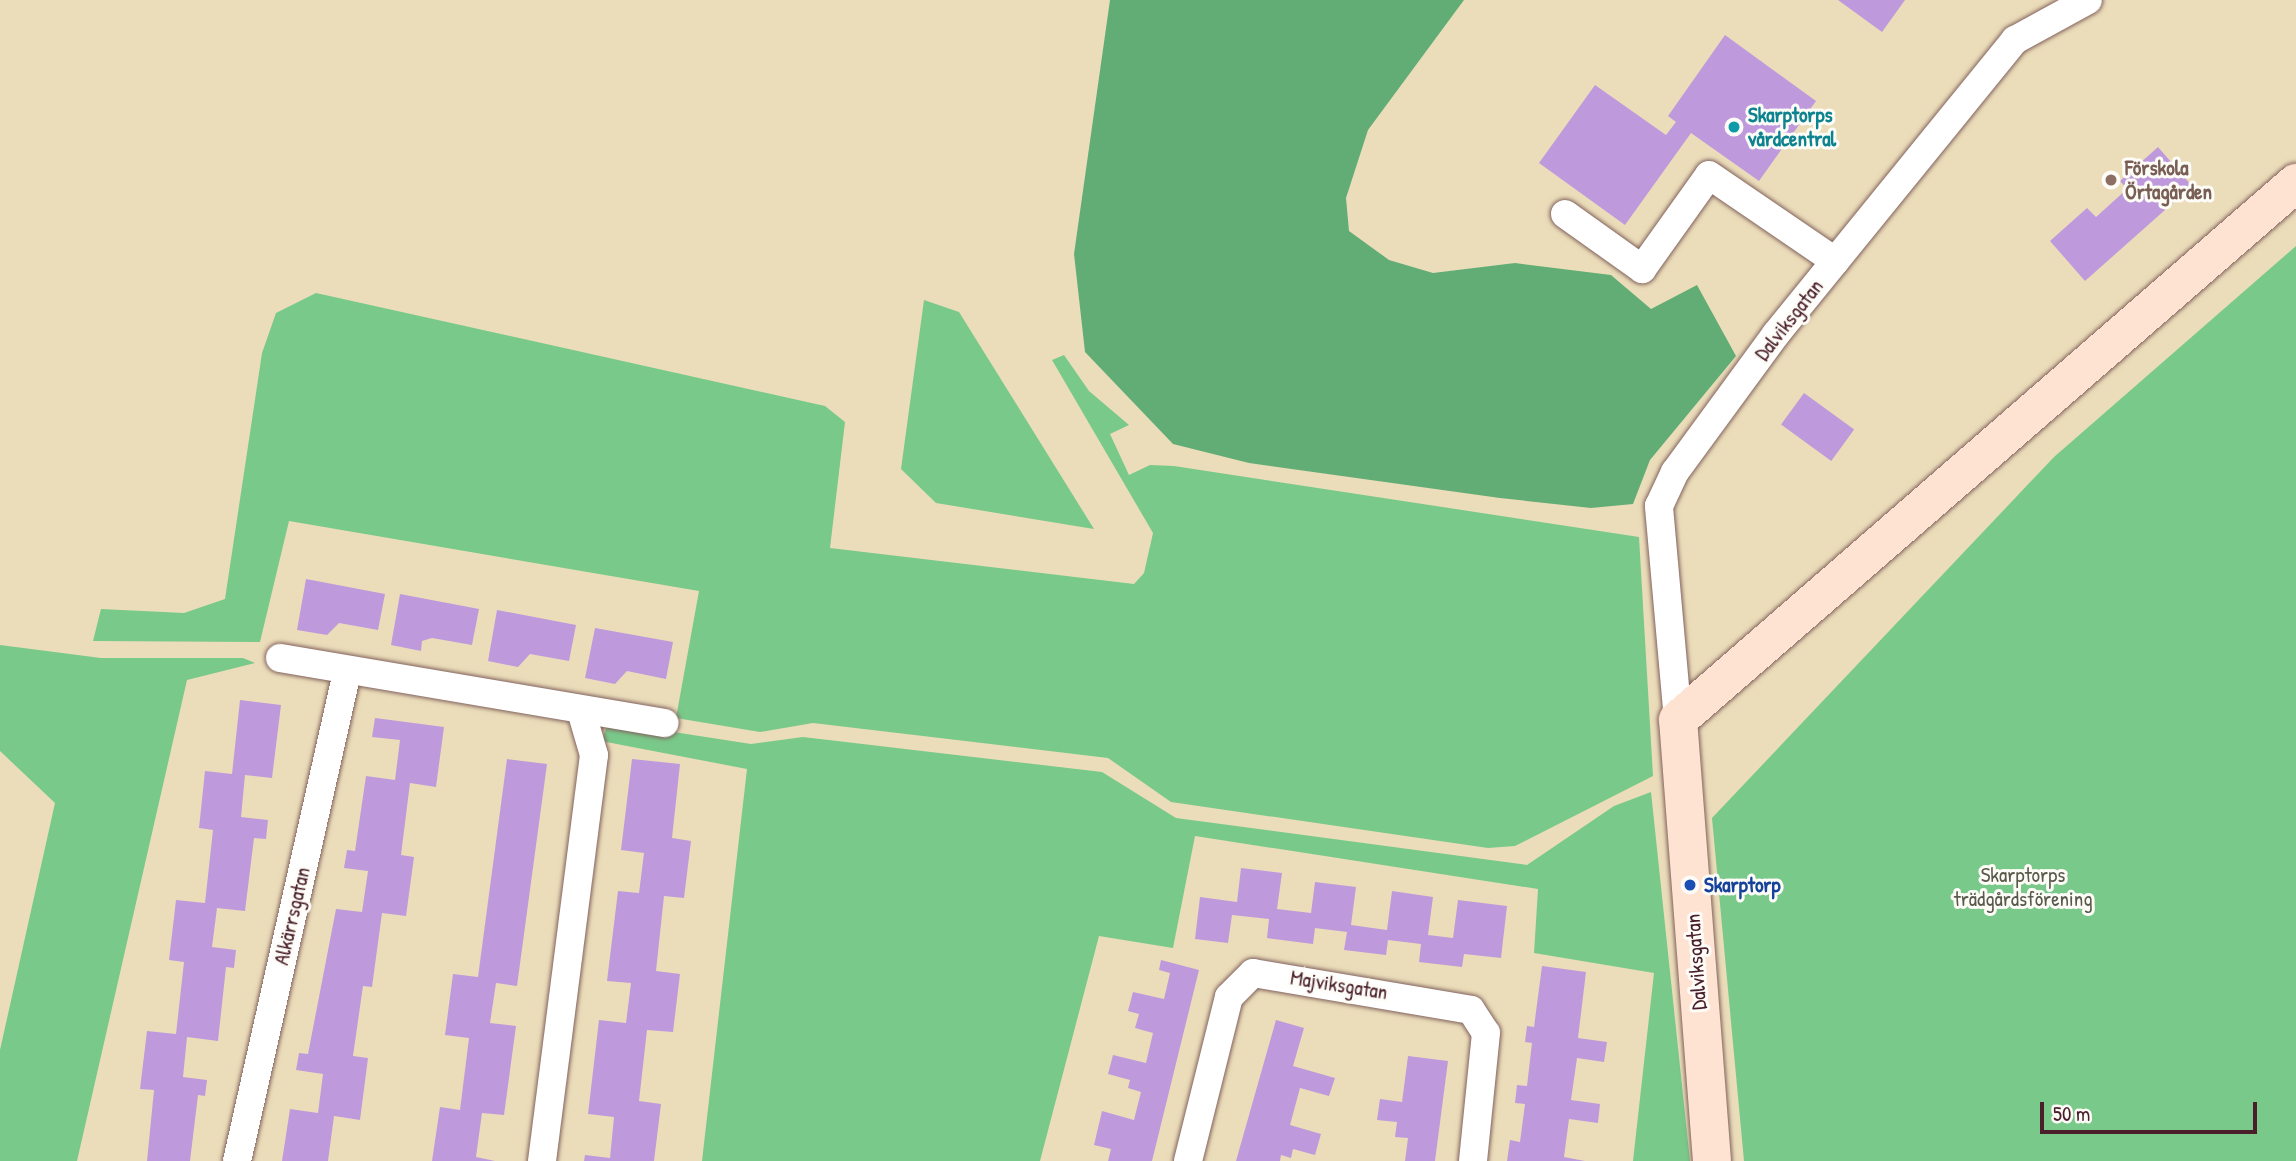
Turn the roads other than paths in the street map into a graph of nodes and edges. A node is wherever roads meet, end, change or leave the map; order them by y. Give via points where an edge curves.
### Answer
1 (2074, 3) edge
2 (2296, 183) edge
3 (1565, 214) dead end
4 (1835, 261) junction
5 (280, 658) dead end
6 (346, 672) junction
7 (582, 714) junction
8 (1678, 720) junction
9 (665, 723) dead end
10 (237, 1161) edge
11 (542, 1161) edge
12 (1188, 1161) edge
13 (1473, 1161) edge
14 (1712, 1161) edge

1 - 4 street, Dalviksgatan via 2015,40
2 - 8 street
3 - 4 street via 1642,269 1709,175
4 - 8 street, Dalviksgatan via 1683,461 1659,506
5 - 6 street
6 - 7 street
6 - 10 street, Alkärrsgatan
7 - 9 street
7 - 11 street via 594,755
8 - 14 street, Dalviksgatan
12 - 13 street, Majviksgatan via 1229,997 1253,973 1471,1010 1486,1033

